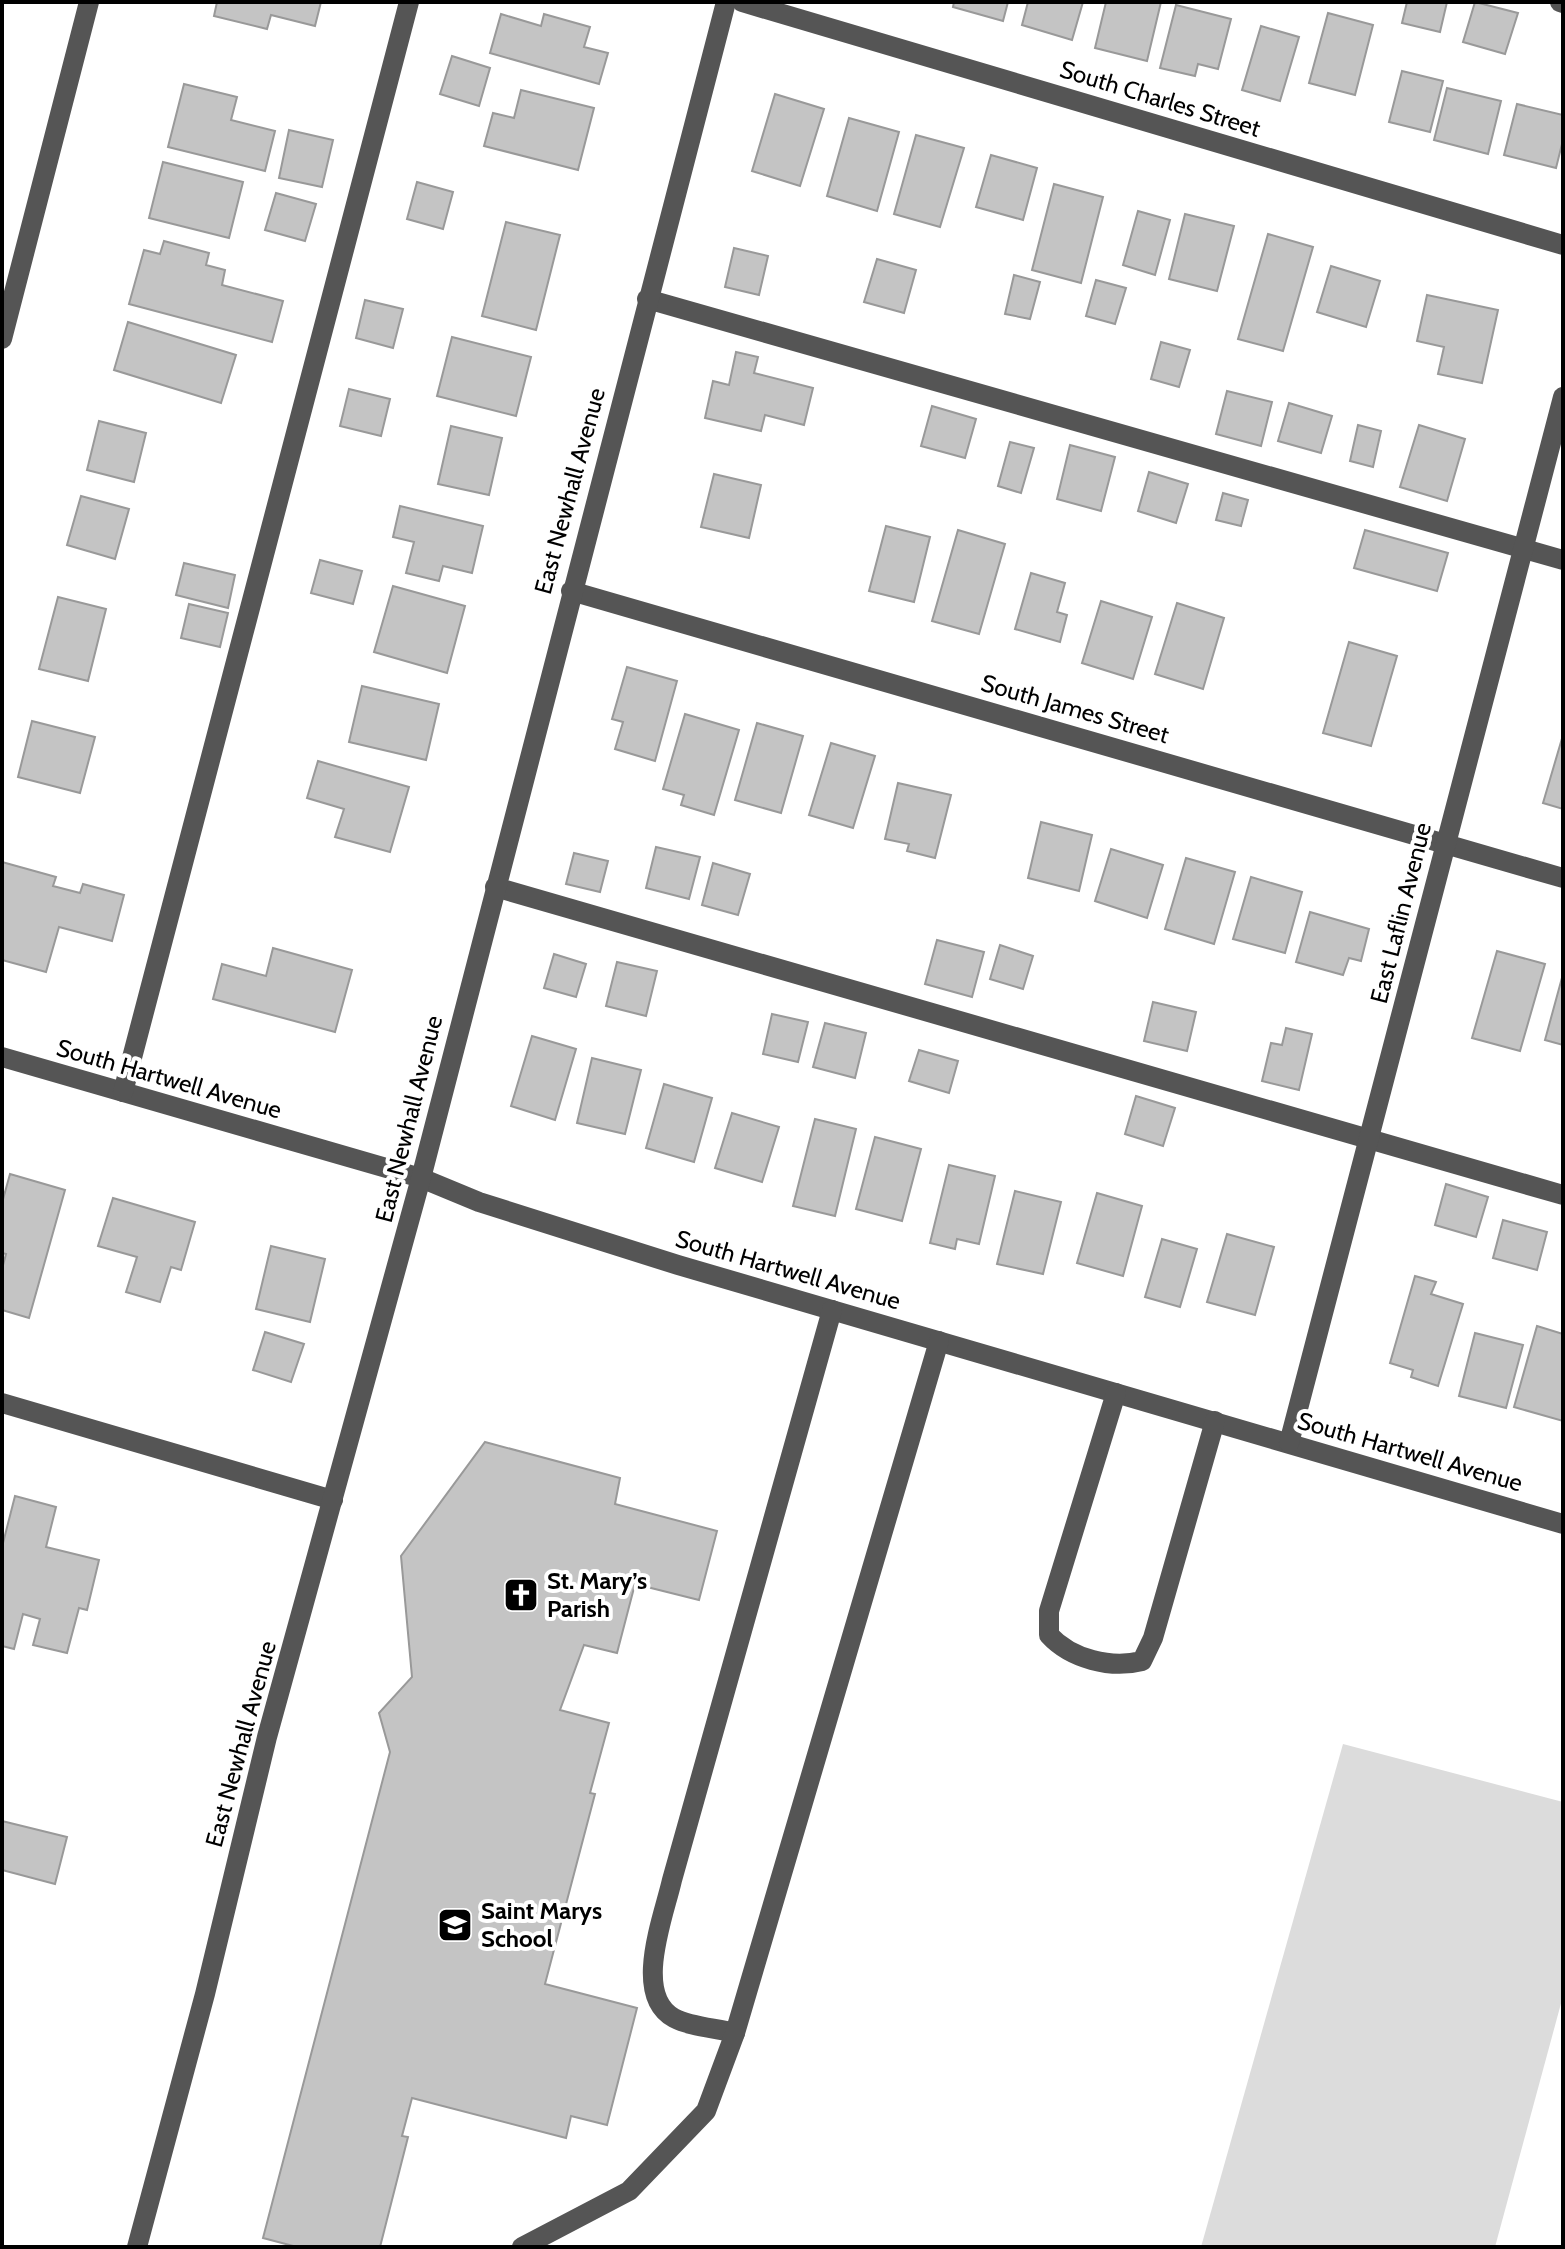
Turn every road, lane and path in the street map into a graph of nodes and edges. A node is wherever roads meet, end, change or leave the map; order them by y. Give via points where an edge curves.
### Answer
1 (89, 2) edge
2 (409, 2) edge
3 (726, 2) edge
4 (742, 2) edge
5 (1563, 245) edge
6 (647, 299) junction
7 (2, 339) edge
8 (1563, 397) edge
9 (1525, 548) junction
10 (1563, 560) edge
11 (571, 591) junction
12 (1445, 844) junction
13 (1563, 878) edge
14 (495, 887) junction
15 (2, 1057) edge
16 (123, 1092) junction
17 (1370, 1138) junction
18 (421, 1178) junction
19 (1563, 1195) edge
20 (832, 1310) junction
21 (939, 1341) junction
22 (1116, 1393) junction
23 (2, 1403) edge
24 (1215, 1421) junction
25 (1289, 1443) junction
26 (333, 1500) junction
27 (1563, 1524) edge
28 (735, 2033) junction
29 (137, 2247) edge
30 (522, 2247) edge

1 - 7 street
2 - 16 street
3 - 6 street, East Newhall Avenue
4 - 5 street, South Charles Street
6 - 9 street
6 - 11 street, East Newhall Avenue
8 - 9 street, East Laflin Avenue
9 - 10 street
9 - 12 street, East Laflin Avenue
11 - 12 street, South James Street
11 - 14 street, East Newhall Avenue
12 - 13 street, South James Street
12 - 17 street, East Laflin Avenue
14 - 17 street
14 - 18 street, East Newhall Avenue
15 - 16 street, South Hartwell Avenue
16 - 18 street, South Hartwell Avenue
17 - 19 street
17 - 25 street, East Laflin Avenue
18 - 20 street, South Hartwell Avenue via 494,1206
18 - 26 street, East Newhall Avenue
20 - 21 street, South Hartwell Avenue
20 - 28 street via 651,1969 655,1997 673,2018
21 - 22 street, South Hartwell Avenue
21 - 28 street
22 - 24 street, South Hartwell Avenue
22 - 24 street via 1049,1611 1049,1635 1063,1651 1122,1666 1142,1661
23 - 26 street
24 - 25 street, South Hartwell Avenue
25 - 27 street, South Hartwell Avenue
26 - 29 street, East Newhall Avenue
28 - 30 street via 706,2111 629,2191

